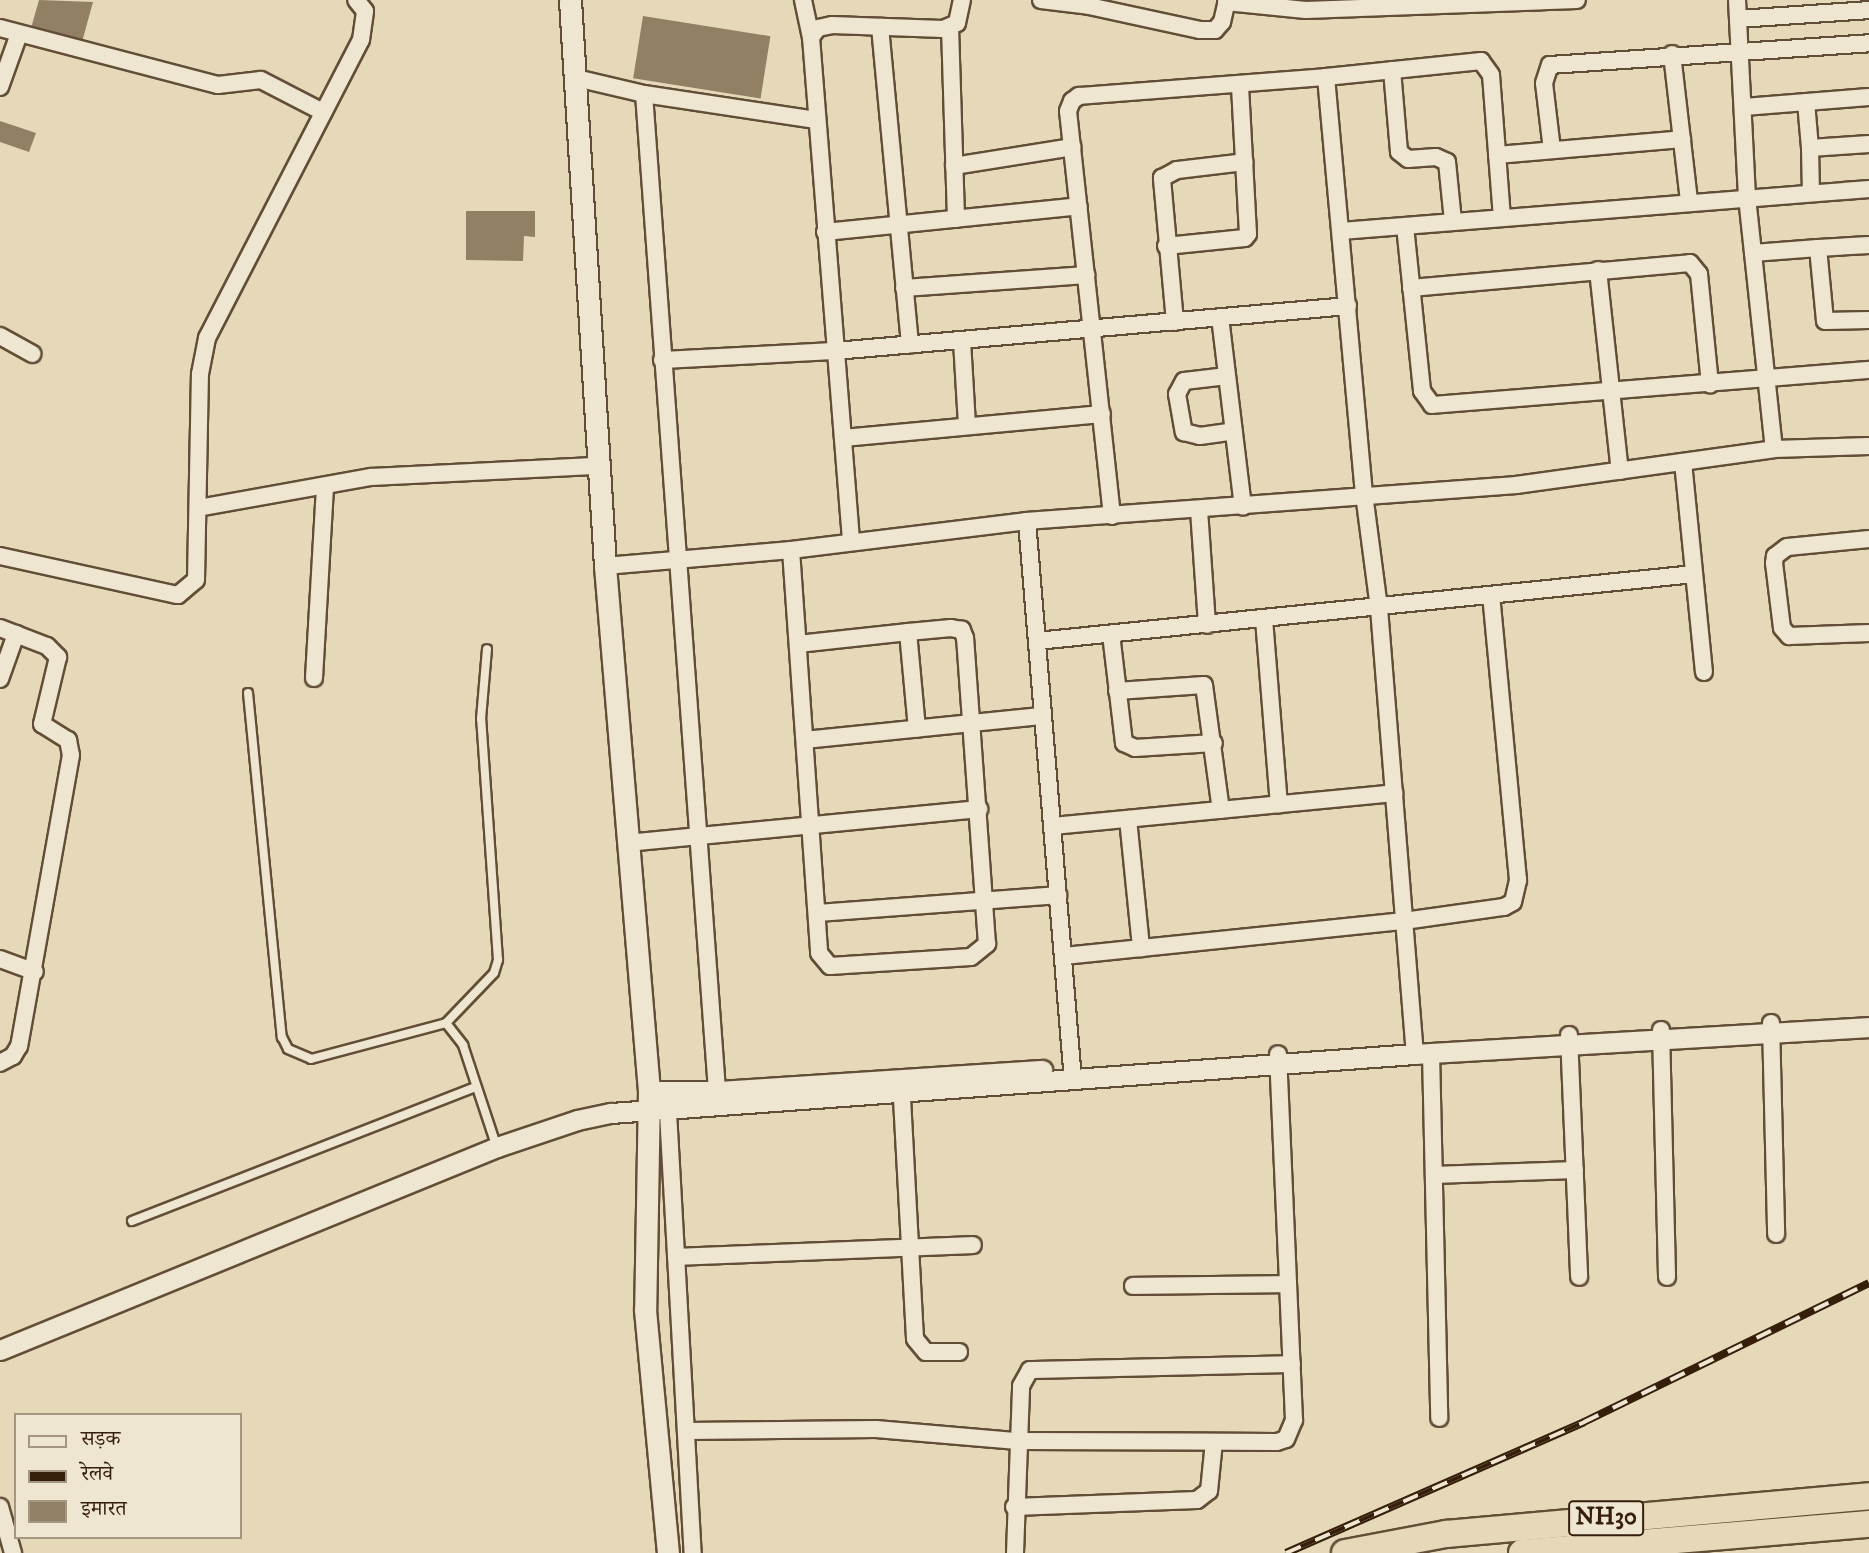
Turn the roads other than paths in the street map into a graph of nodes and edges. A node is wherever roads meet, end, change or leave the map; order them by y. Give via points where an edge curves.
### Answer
1 (356, 0) edge
2 (570, 0) edge
3 (803, 0) edge
4 (962, 0) edge
5 (1041, 0) edge
6 (1577, 0) edge
7 (1737, 0) edge
8 (1227, 1) edge
9 (1510, 1) edge
10 (1090, 3) edge
11 (1417, 3) edge
12 (1869, 10) edge
13 (1738, 19) junction
14 (880, 27) junction
15 (950, 27) junction
16 (0, 28) edge
17 (19, 34) junction
18 (811, 37) junction
19 (1869, 43) edge
20 (1742, 51) junction
21 (1672, 54) junction
22 (1392, 70) junction
23 (1326, 77) junction
24 (576, 78) junction
25 (1240, 84) junction
26 (0, 87) edge
27 (644, 94) junction
28 (1869, 97) edge
29 (1806, 102) junction
30 (1744, 107) junction
31 (323, 113) junction
32 (816, 120) junction
33 (1682, 139) junction
34 (1869, 144) edge
35 (1072, 147) junction
36 (1811, 148) junction
37 (1552, 150) junction
38 (1497, 155) junction
39 (1245, 162) junction
40 (954, 166) junction
41 (1869, 189) edge
42 (1811, 193) junction
43 (1747, 197) junction
44 (1689, 201) junction
45 (1079, 206) junction
46 (1502, 217) junction
47 (956, 219) junction
48 (1453, 221) junction
49 (899, 225) junction
50 (1405, 226) junction
51 (1341, 231) junction
52 (825, 232) junction
53 (1869, 244) edge
54 (1166, 246) junction
55 (1818, 248) junction
56 (1753, 253) junction
57 (1598, 270) junction
58 (1087, 275) junction
59 (904, 288) junction
60 (1411, 288) junction
61 (1348, 306) junction
62 (1220, 317) junction
63 (1869, 320) edge
64 (1175, 321) junction
65 (1094, 330) junction
66 (0, 336) edge
67 (962, 341) junction
68 (910, 345) junction
69 (835, 351) junction
70 (32, 354) dead end
71 (662, 359) junction
72 (1869, 369) edge
73 (1227, 376) junction
74 (1766, 379) junction
75 (1710, 384) junction
76 (1611, 392) junction
77 (1102, 414) junction
78 (967, 426) junction
79 (1234, 432) junction
80 (843, 438) junction
81 (1869, 446) edge
82 (1774, 449) junction
83 (1683, 462) junction
84 (599, 466) junction
85 (1620, 471) junction
86 (325, 486) junction
87 (1364, 494) junction
88 (1243, 507) junction
89 (198, 508) junction
90 (1199, 510) junction
91 (1112, 516) junction
92 (1027, 521) junction
93 (1869, 539) edge
94 (851, 540) junction
95 (791, 550) junction
96 (0, 556) edge
97 (675, 559) junction
98 (605, 566) junction
99 (1694, 574) junction
100 (1491, 596) junction
101 (1379, 608) junction
102 (1264, 619) junction
103 (1207, 625) junction
104 (0, 628) edge
105 (908, 632) junction
106 (1869, 633) edge
107 (16, 634) junction
108 (1111, 634) junction
109 (1037, 641) junction
110 (798, 644) junction
111 (487, 649) dead end
112 (1704, 672) dead end
113 (314, 678) dead end
114 (0, 679) edge
115 (1117, 691) junction
116 (248, 694) dead end
117 (1043, 716) junction
118 (972, 724) junction
119 (917, 729) junction
120 (805, 740) junction
121 (1214, 743) junction
122 (1394, 793) junction
123 (1279, 804) junction
124 (979, 810) junction
125 (1222, 810) junction
126 (1128, 819) junction
127 (811, 824) junction
128 (1053, 826) junction
129 (696, 834) junction
130 (627, 843) junction
131 (1058, 895) junction
132 (986, 901) junction
133 (819, 913) junction
134 (1404, 921) junction
135 (1141, 948) junction
136 (1064, 956) junction
137 (0, 960) edge
138 (34, 972) junction
139 (1869, 1017) edge
140 (446, 1023) junction
141 (1869, 1027) edge
142 (1771, 1028) junction
143 (1661, 1034) junction
144 (1569, 1040) junction
145 (1420, 1050) junction
146 (1278, 1060) junction
147 (0, 1063) edge
148 (1072, 1074) junction
149 (902, 1086) junction
150 (475, 1087) junction
151 (717, 1091) junction
152 (655, 1105) junction
153 (497, 1147) junction
154 (1574, 1170) junction
155 (1434, 1175) junction
156 (132, 1221) dead end
157 (1776, 1234) dead end
158 (973, 1245) dead end
159 (912, 1248) junction
160 (676, 1257) junction
161 (1578, 1277) dead end
162 (1667, 1277) dead end
163 (1288, 1284) junction
164 (1133, 1286) dead end
165 (0, 1350) edge
166 (959, 1352) dead end
167 (1292, 1364) junction
168 (1439, 1418) dead end
169 (686, 1431) junction
170 (1017, 1441) junction
171 (1214, 1442) junction
172 (1869, 1496) edge
173 (1014, 1507) junction
174 (1, 1512) edge
175 (1869, 1524) edge
176 (13, 1553) edge
177 (668, 1553) edge
178 (693, 1553) edge
179 (1015, 1553) edge
180 (1345, 1553) edge
181 (1522, 1553) edge

1 - 31 street via 365,11 366,25
2 - 24 main road
3 - 18 street
4 - 15 street via 961,16
5 - 10 street
6 - 9 street
7 - 13 street
8 - 10 street via 1215,30
8 - 11 street via 1306,10
9 - 11 street
12 - 13 street
13 - 20 street
14 - 15 street
14 - 18 street via 832,25 818,28
14 - 49 street
15 - 40 street
16 - 17 street
17 - 26 street
17 - 31 street via 218,85 261,80
18 - 32 street
19 - 20 street
20 - 21 street
20 - 30 street
21 - 33 street
21 - 37 street via 1550,65 1544,83
22 - 23 street
22 - 38 street via 1481,61 1491,75
22 - 48 street via 1399,152 1408,159 1436,157 1447,162
23 - 25 street
23 - 51 street
24 - 27 street
24 - 84 main road
25 - 35 street via 1079,96 1068,111
25 - 39 street
27 - 32 street
27 - 71 street
28 - 29 street
29 - 30 street
29 - 36 street
30 - 43 street
31 - 89 street via 207,338 200,374
32 - 52 street
33 - 37 street
33 - 44 street
34 - 36 street
35 - 40 street
35 - 45 street
36 - 42 street
37 - 38 street
38 - 46 street
39 - 54 street via 1177,170 1162,178
39 - 54 street via 1250,226 1245,238
40 - 47 street
41 - 42 street
42 - 43 street
43 - 44 street
43 - 56 street
44 - 46 street
45 - 47 street
45 - 58 street
46 - 48 street
47 - 49 street
48 - 50 street
49 - 52 street
49 - 59 street
50 - 51 street
50 - 60 street
51 - 61 street
52 - 69 street
53 - 55 street
54 - 64 street
55 - 56 street
55 - 63 street via 1825,321
56 - 74 street
57 - 60 street
57 - 75 street via 1682,263 1696,267
57 - 76 street
58 - 59 street
58 - 65 street
59 - 68 street
60 - 76 street via 1422,391 1432,405
61 - 62 street
61 - 87 street
62 - 64 street
62 - 73 street
64 - 65 street
65 - 67 street
65 - 77 street
66 - 70 street
67 - 68 street
67 - 78 street
68 - 69 street
69 - 71 street
69 - 80 street
71 - 97 street
72 - 74 street
73 - 79 street
73 - 79 street via 1184,381 1177,394 1184,432 1200,436
74 - 75 street
74 - 82 street
75 - 76 street
76 - 85 street
77 - 78 street
77 - 91 street
78 - 80 street
79 - 88 street
80 - 94 street
81 - 82 street
82 - 83 street
83 - 85 street
83 - 99 street
84 - 86 street via 434,472
84 - 98 main road
85 - 87 street via 1516,485
86 - 89 street
86 - 113 street
87 - 88 street
87 - 101 street
88 - 90 street
89 - 96 street via 196,580 178,595
90 - 91 street
90 - 103 street
91 - 92 street
92 - 94 street
92 - 109 street
93 - 106 street via 1787,547 1775,556 1774,563 1782,628 1789,636
94 - 95 street
95 - 97 street
95 - 110 street
97 - 98 street
97 - 129 street
98 - 130 main road
99 - 100 street
99 - 112 street
100 - 101 street
100 - 134 street via 1518,893 1504,907
101 - 102 street
101 - 122 street
102 - 103 street
102 - 123 street
103 - 108 street
104 - 107 street
105 - 110 street
105 - 118 street via 961,631
105 - 119 street
107 - 114 street
107 - 138 street via 47,646 58,657 41,724 71,744
108 - 109 street
108 - 115 street
109 - 117 street
110 - 120 street
111 - 140 lane via 481,719 498,960 494,973
115 - 121 street via 1121,736 1128,747
115 - 121 street via 1205,685
116 - 140 lane via 282,1037 288,1049 311,1059
117 - 118 street
117 - 128 street
118 - 119 street
118 - 124 street
119 - 120 street
120 - 127 street
121 - 125 street
122 - 123 street
122 - 134 street
123 - 125 street
124 - 127 street
124 - 132 street
125 - 126 street
126 - 128 street
126 - 135 street
127 - 129 street
127 - 133 street
128 - 131 street
129 - 130 street
129 - 151 street
130 - 152 main road
131 - 132 street
131 - 136 street
132 - 133 street
132 - 133 street via 986,944 971,957 840,967 830,966 819,953
134 - 135 street
134 - 145 street
135 - 136 street
136 - 148 street
137 - 138 street
138 - 147 street via 19,1046
139 - 142 street
140 - 150 lane via 463,1045
141 - 142 street
142 - 143 street
142 - 157 street
143 - 144 street
143 - 162 street
144 - 145 street
144 - 154 street
145 - 146 street
145 - 155 street
146 - 148 street
146 - 163 street
148 - 149 street
149 - 151 street
149 - 152 street
149 - 159 street
150 - 153 lane
150 - 156 lane
151 - 152 street
152 - 153 street via 577,1120
152 - 160 street
152 - 177 main road via 645,1310
153 - 165 street
154 - 155 street
154 - 161 street
155 - 168 street
158 - 159 street
159 - 160 street
159 - 166 street via 915,1339 926,1352
160 - 169 street
163 - 164 street
163 - 167 street
167 - 170 street via 1040,1367 1023,1376
167 - 171 street via 1294,1420 1286,1439
169 - 170 street via 876,1429
169 - 178 street
170 - 171 street
170 - 173 street
171 - 173 street via 1209,1491 1197,1500
172 - 180 highway, NH30 via 1446,1534
173 - 179 street
174 - 176 street
175 - 181 highway, NH30

